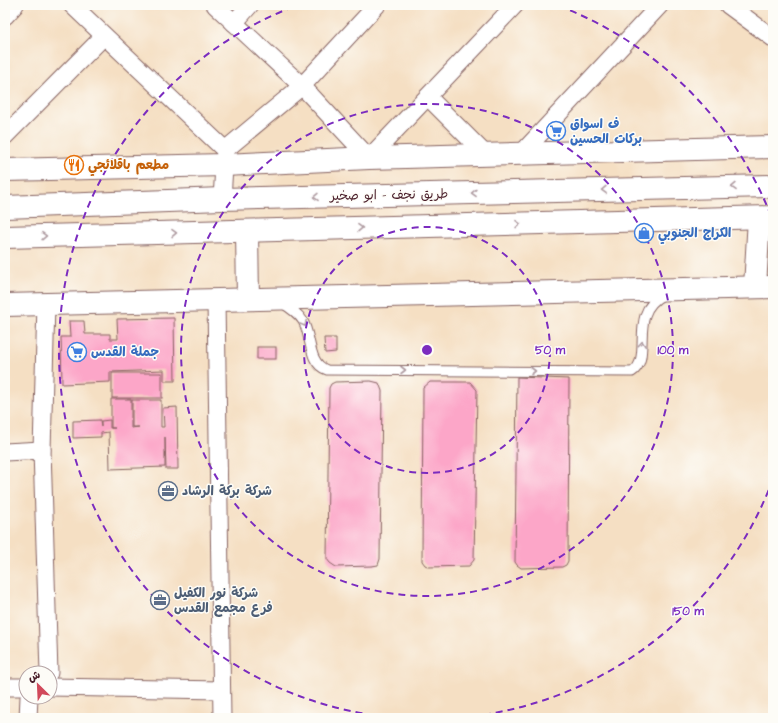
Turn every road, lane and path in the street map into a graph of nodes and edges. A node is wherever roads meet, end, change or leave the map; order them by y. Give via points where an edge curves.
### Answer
1 (15, 5) edge
2 (72, 5) edge
3 (214, 5) edge
4 (250, 5) edge
5 (377, 5) edge
6 (516, 5) edge
7 (660, 5) edge
8 (728, 5) edge
9 (5, 16) edge
10 (234, 23) junction
11 (104, 36) junction
12 (773, 38) edge
13 (302, 86) junction
14 (428, 97) junction
15 (5, 136) edge
16 (773, 147) edge
17 (521, 154) junction
18 (486, 155) junction
19 (224, 158) junction
20 (369, 158) junction
21 (5, 170) edge
22 (773, 186) edge
23 (222, 199) junction
24 (5, 207) edge
25 (766, 218) edge
26 (247, 231) junction
27 (5, 237) edge
28 (764, 287) edge
29 (674, 289) junction
30 (276, 298) junction
31 (248, 299) junction
32 (216, 300) junction
33 (46, 304) junction
34 (5, 305) edge
35 (42, 450) junction
36 (5, 452) edge
37 (49, 665) edge
38 (5, 687) edge
39 (18, 687) edge
40 (58, 687) edge
41 (221, 690) junction
42 (29, 705) edge
43 (28, 718) edge
44 (222, 718) edge

1 - 9 street
2 - 11 street
3 - 10 street
4 - 10 street
5 - 13 street
6 - 14 street
7 - 17 street
8 - 12 street
10 - 13 street
11 - 15 street
11 - 19 street
13 - 19 street
13 - 20 street
14 - 18 street
14 - 20 street
16 - 17 main road
17 - 18 main road
18 - 20 main road
19 - 20 main road
19 - 21 main road
19 - 23 street
22 -> 23 main road, طريق نجف - ابو صخير
23 - 24 main road, طريق نجف - ابو صخير
26 -> 25 main road
25 - 28 main road
27 -> 26 main road
26 - 31 main road
28 - 29 main road
29 - 30 main road
30 -> 29 lane via 303,321 315,362 327,370 632,372 640,362 644,314 654,301
30 - 31 main road
31 - 32 main road
32 - 33 main road
32 - 41 street
33 - 34 main road
33 - 35 street
35 - 36 street
35 - 37 street
38 - 39 street
40 - 41 street
41 - 44 street
42 - 43 street

